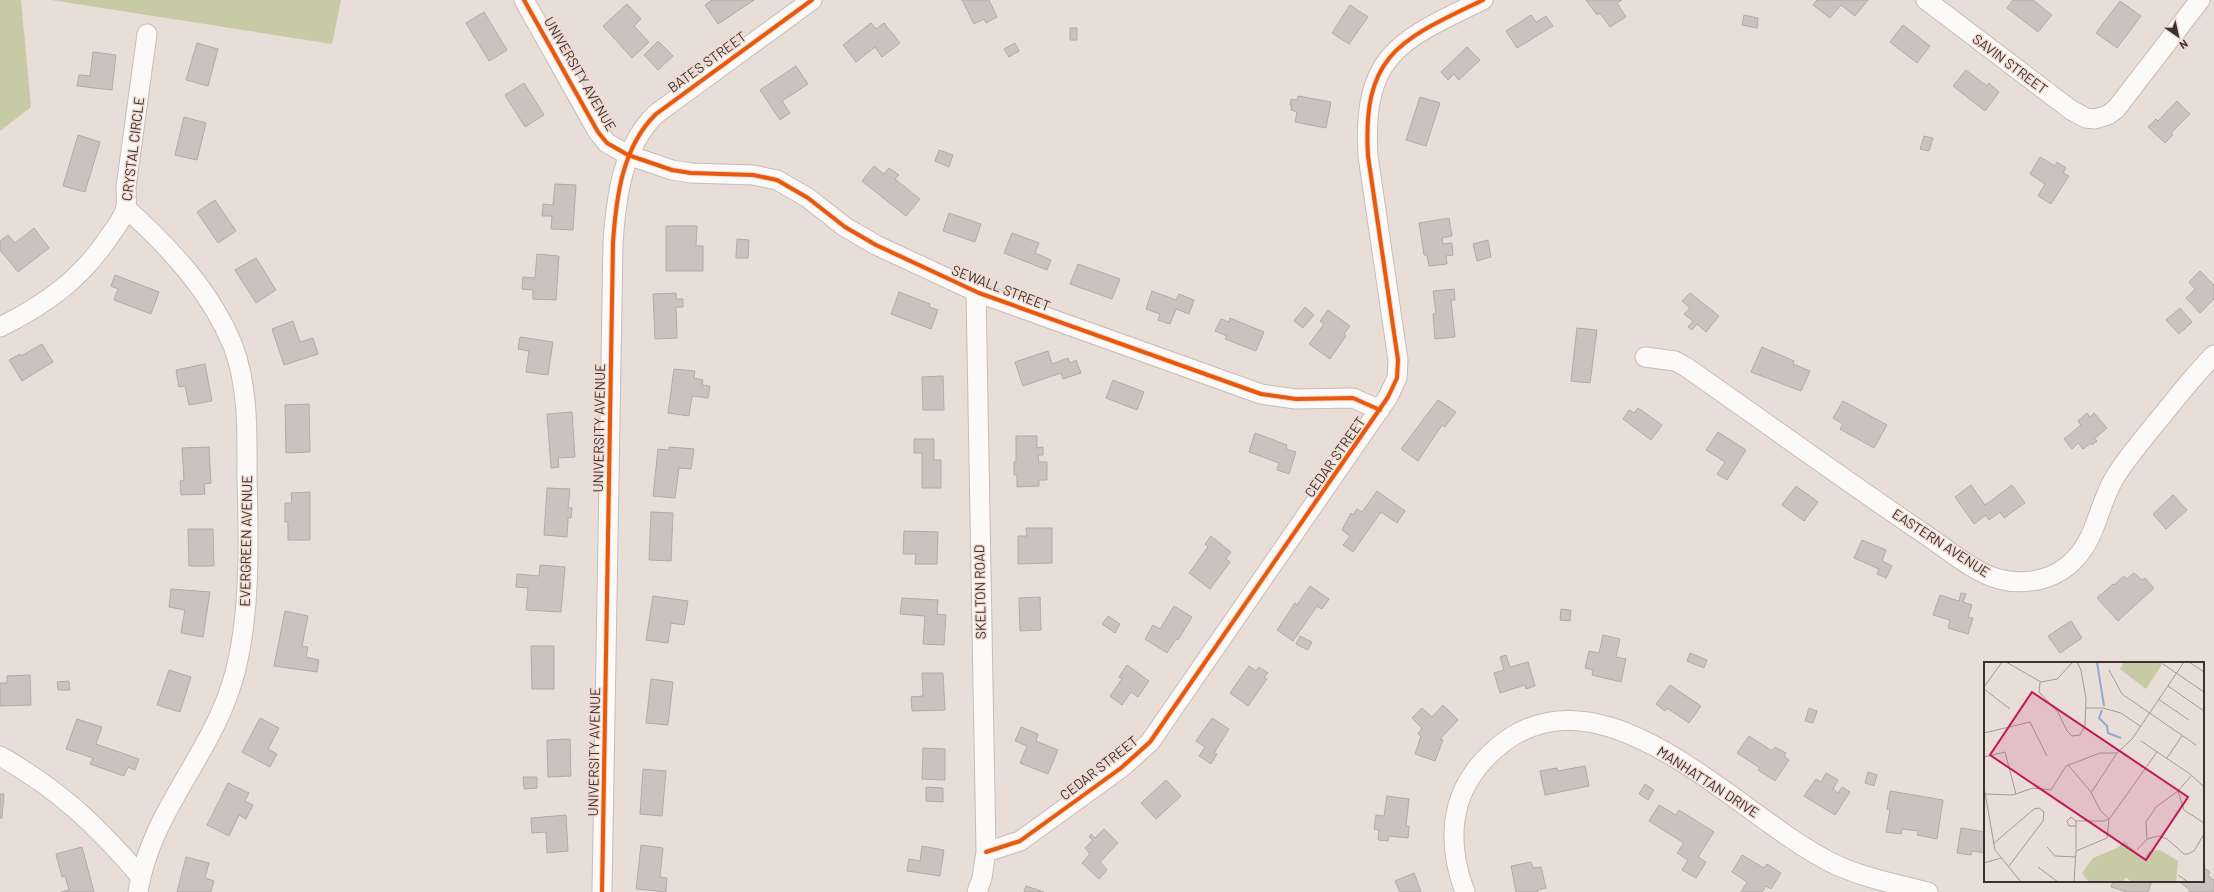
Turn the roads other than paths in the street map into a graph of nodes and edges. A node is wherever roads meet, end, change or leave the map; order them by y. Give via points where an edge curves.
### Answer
1 (524, 0) edge
2 (812, 0) edge
3 (1483, 0) edge
4 (1926, 0) edge
5 (2200, 0) edge
6 (148, 34) dead end
7 (628, 155) junction
8 (126, 208) junction
9 (977, 292) junction
10 (0, 327) edge
11 (2214, 355) edge
12 (1645, 357) dead end
13 (1380, 410) junction
14 (0, 756) edge
15 (986, 852) junction
16 (139, 884) edge
17 (602, 892) edge
18 (977, 892) edge
19 (1465, 892) edge
20 (1928, 892) edge

1 - 7 street, UNIVERSITY AVENUE via 598,132 607,143
2 - 7 street, BATES STREET via 666,105 643,128
3 - 13 street, CEDAR STREET via 1437,22 1400,46 1385,62 1371,93 1366,126 1368,156 1398,360 1397,378
4 - 5 street, SAVIN STREET via 2057,100 2082,116 2099,118 2116,109
6 - 8 street, CRYSTAL CIRCLE via 126,187
7 - 9 street, SEWALL STREET via 646,163 681,172 753,175 777,180 876,245
7 - 17 street, UNIVERSITY AVENUE via 619,191 613,243
8 - 10 street, CRYSTAL CIRCLE via 88,266 69,284 35,309
8 - 16 street, EVERGREEN AVENUE via 177,258 215,312 232,344 243,383 247,457 248,574 238,655 230,691 212,732 161,824
9 - 13 street, SEWALL STREET via 1261,394 1296,399 1353,398
9 - 15 street, SKELTON ROAD
11 - 12 street, EASTERN AVENUE via 2123,465 2108,491 2093,532 2074,561 2049,577 2024,582 2011,582 1986,575 1686,367 1675,361
13 - 15 street, CEDAR STREET via 1150,742 1121,768 1020,841
14 - 16 street via 57,792 97,827
15 - 18 street, SKELTON ROAD
19 - 20 street, MANHATTAN DRIVE via 1454,857 1453,838 1460,797 1474,772 1504,742 1526,730 1558,721 1584,720 1618,729 1688,765 1830,862

